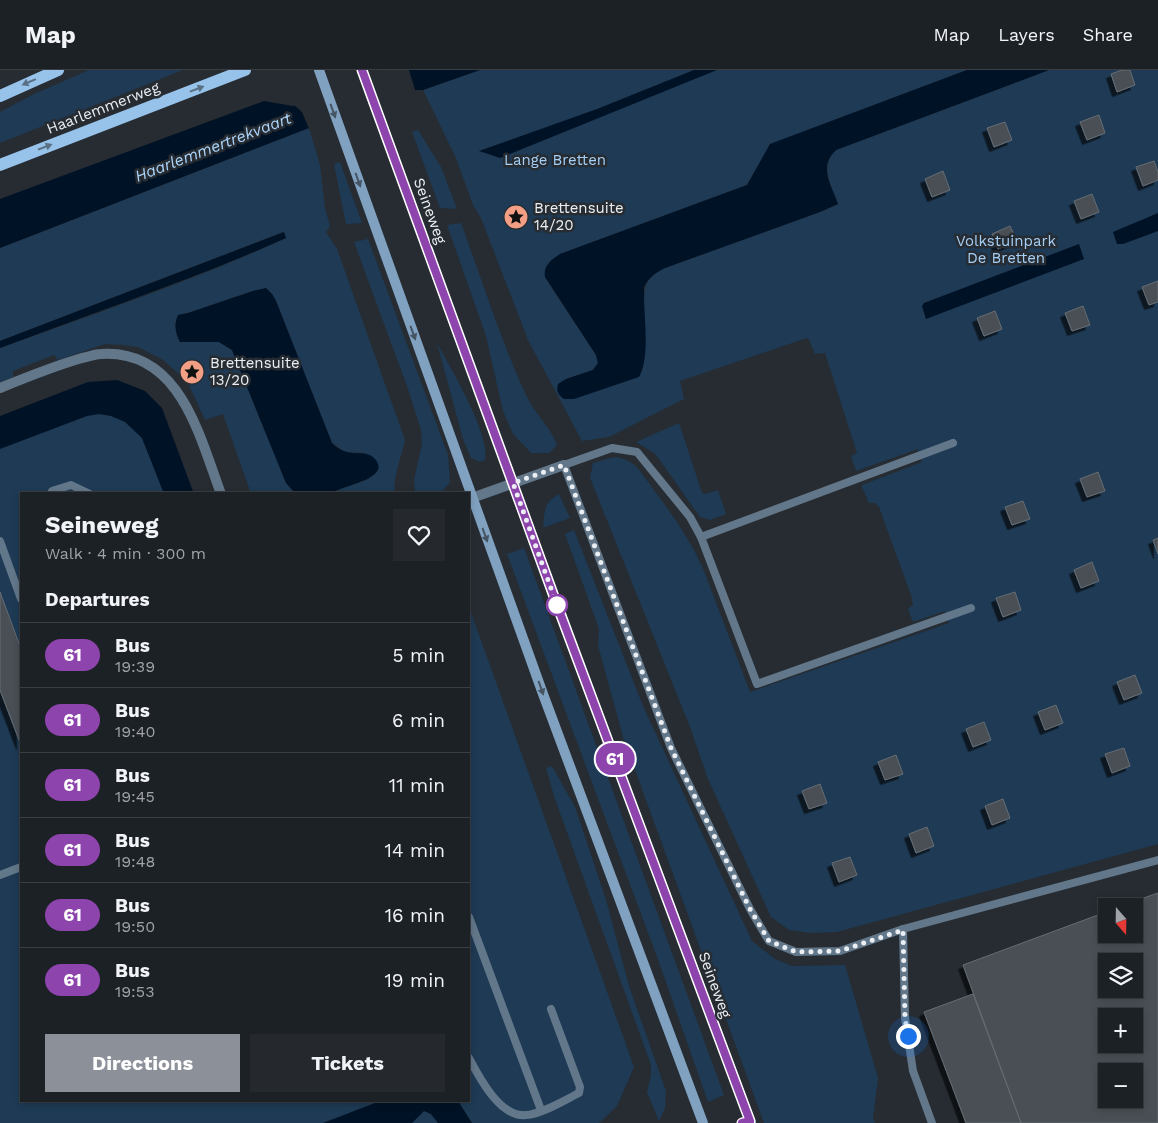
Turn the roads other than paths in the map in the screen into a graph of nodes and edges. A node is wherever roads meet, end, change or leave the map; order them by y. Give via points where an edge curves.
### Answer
1 (58, 70) edge
2 (245, 70) edge
3 (318, 70) edge
4 (362, 72) edge
5 (0, 96) edge
6 (0, 165) edge
7 (0, 388) edge
8 (953, 443) dead end
9 (564, 465) junction
10 (513, 483) junction
11 (51, 492) edge
12 (86, 492) edge
13 (220, 492) edge
14 (468, 492) edge
15 (470, 498) edge
16 (701, 537) junction
17 (0, 541) edge
18 (20, 596) edge
19 (971, 608) dead end
20 (1158, 860) edge
21 (20, 867) edge
22 (0, 875) edge
23 (470, 920) edge
24 (903, 930) junction
25 (551, 1009) dead end
26 (470, 1060) edge
27 (541, 1110) junction
28 (748, 1122) edge
29 (703, 1123) edge
30 (932, 1123) edge

1 -> 5 main road
6 -> 2 main road, Haarlemmerweg
3 -> 14 main road
4 - 10 main road, Seineweg
7 - 13 street via 63,363 100,354 132,356 158,371 175,387 188,408
8 - 16 lane
9 - 10 street
9 - 16 lane via 612,448 637,452 690,516
9 - 24 lane via 671,748 769,941 796,952 840,951
10 - 15 street
10 - 28 main road, Seineweg
11 - 12 lane via 71,485
15 -> 29 main road
16 - 19 lane via 757,684
17 - 18 lane
20 - 24 lane
21 - 22 lane
23 - 27 lane
24 - 30 lane via 905,1018 913,1071
25 - 27 lane via 580,1087 579,1093
26 - 27 lane via 490,1094 509,1112 525,1116

